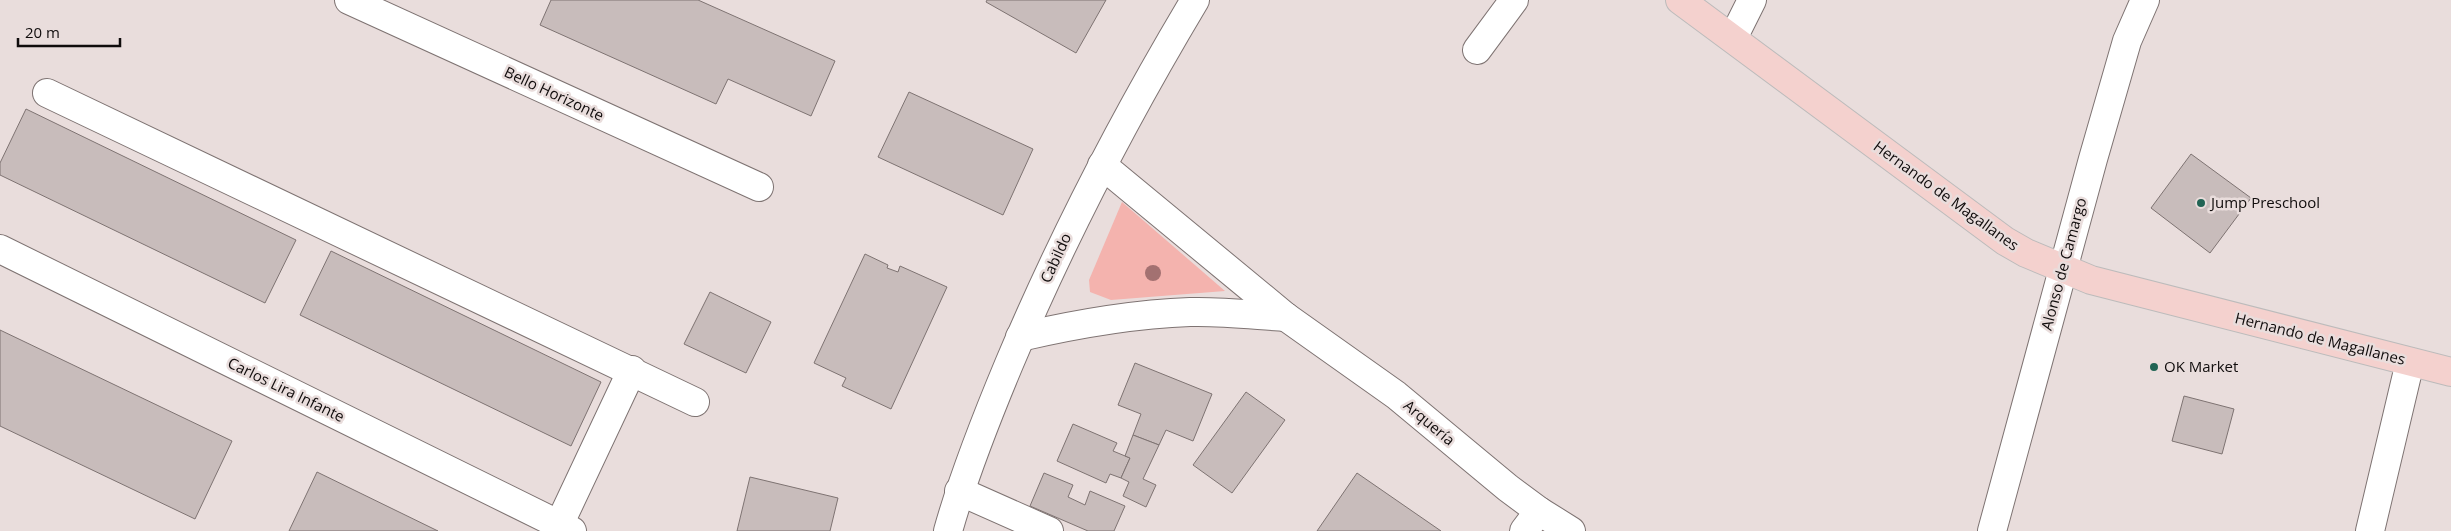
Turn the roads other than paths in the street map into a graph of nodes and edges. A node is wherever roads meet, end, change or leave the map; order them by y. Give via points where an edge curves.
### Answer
1 (350, 0) edge
2 (1196, 0) edge
3 (1514, 0) edge
4 (1680, 0) edge
5 (1752, 0) edge
6 (2145, 0) edge
7 (1733, 38) junction
8 (1477, 50) dead end
9 (47, 93) dead end
10 (1102, 164) junction
11 (758, 187) dead end
12 (0, 249) edge
13 (2062, 269) junction
14 (1286, 317) junction
15 (1020, 336) junction
16 (2410, 362) junction
17 (632, 370) junction
18 (2451, 372) edge
19 (695, 402) dead end
20 (959, 492) junction
21 (1531, 521) edge
22 (565, 528) edge
23 (948, 531) edge
24 (1049, 531) edge
25 (1571, 531) edge
26 (1992, 531) edge
27 (2370, 531) edge

1 - 11 street, Bello Horizonte
2 - 10 street, Cabildo
3 - 8 street
4 - 7 main road, Hernando de Magallanes
5 - 7 street
6 - 13 street, Alonso de Camargo via 2127,41
7 - 13 main road, Hernando de Magallanes via 2005,241
9 - 17 street
10 - 14 street, Arquería
10 - 15 street, Cabildo
12 - 22 street, Carlos Lira Infante
13 - 16 main road, Hernando de Magallanes via 2092,280
13 - 26 street, Alonso de Camargo
14 - 15 street via 1192,312 1131,316
14 - 21 street, Arquería via 1396,395
15 - 20 street, Cabildo
16 - 18 main road, Hernando de Magallanes
16 - 27 street
17 - 19 street
17 - 22 street
20 - 23 street, Cabildo
20 - 24 street
21 - 25 street, Arquería

